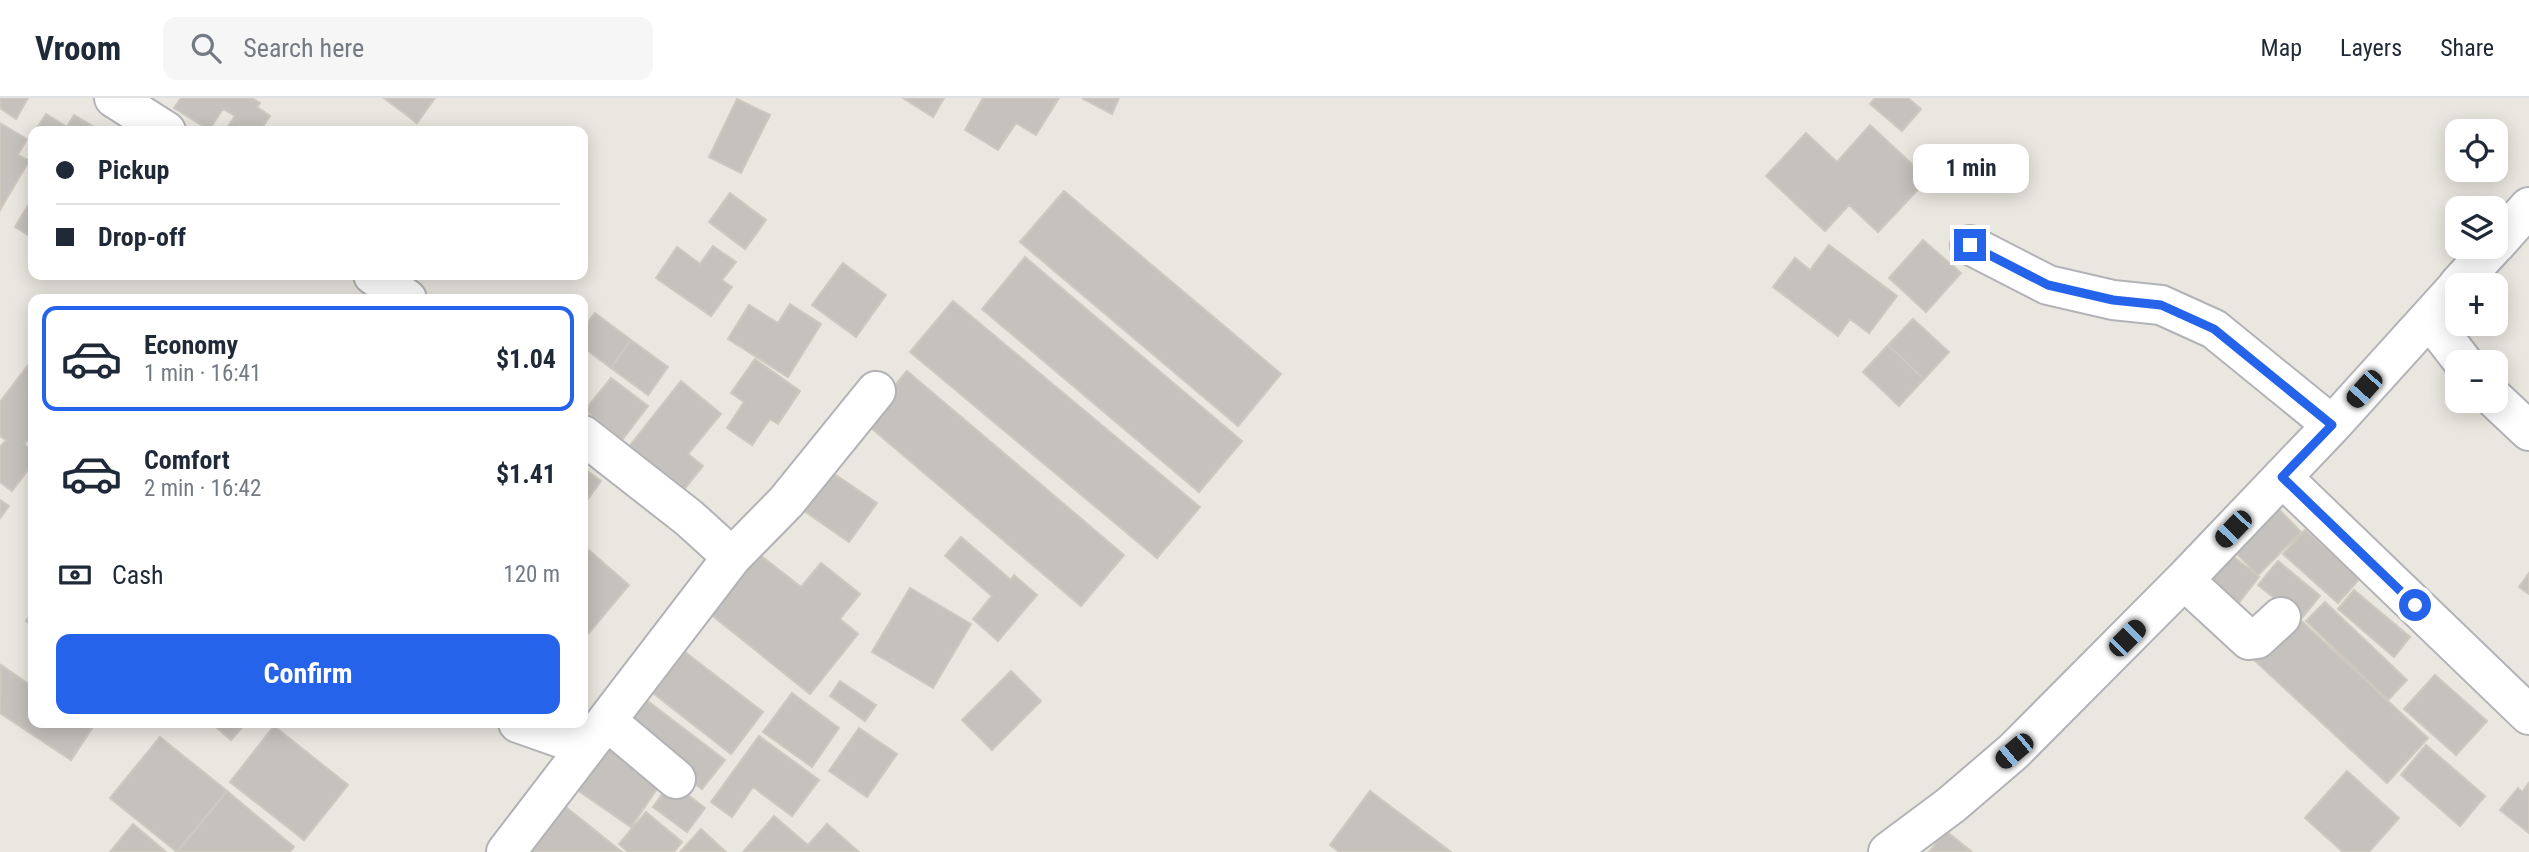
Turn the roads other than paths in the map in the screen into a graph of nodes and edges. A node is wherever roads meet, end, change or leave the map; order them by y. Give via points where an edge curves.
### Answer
1 (114, 98) edge
2 (158, 126) edge
3 (2529, 207) edge
4 (2508, 230) edge
5 (1970, 245) dead end
6 (2482, 259) edge
7 (2469, 273) edge
8 (380, 280) edge
9 (400, 294) edge
10 (2445, 300) edge
11 (2429, 318) junction
12 (2454, 350) edge
13 (876, 391) dead end
14 (2508, 411) edge
15 (2332, 425) junction
16 (2529, 431) edge
17 (588, 439) edge
18 (2282, 477) junction
19 (732, 556) junction
20 (2184, 580) junction
21 (2281, 617) dead end
22 (2529, 715) edge
23 (553, 728) edge
24 (596, 734) junction
25 (676, 779) dead end
26 (506, 852) edge
27 (1888, 852) edge

1 - 2 street
3 - 4 street
5 - 15 street via 2048,285 2161,305 2214,329
6 - 7 street
8 - 9 street
10 - 11 street
11 - 12 street
11 - 15 street
13 - 19 street via 786,502
14 - 16 street
15 - 18 street
17 - 19 street
18 - 20 street
18 - 22 street
19 - 24 street
20 - 21 street via 2249,640 2257,639
20 - 27 street via 2014,751
23 - 24 street
24 - 25 street
24 - 26 street

